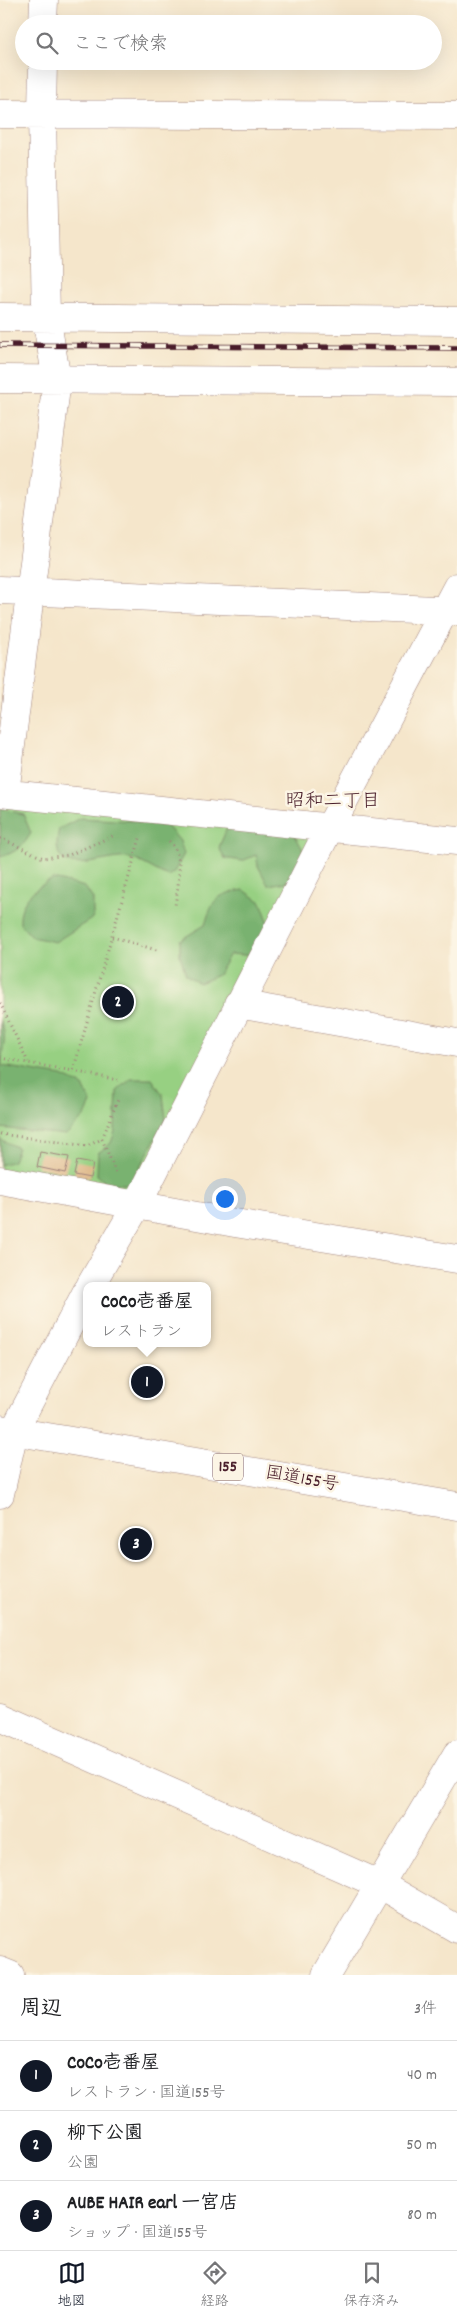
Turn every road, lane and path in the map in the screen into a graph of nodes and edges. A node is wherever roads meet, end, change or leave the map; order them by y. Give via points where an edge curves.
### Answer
1 (44, 0) edge
2 (44, 15) edge
3 (43, 70) edge
4 (0, 114) edge
5 (42, 114) junction
6 (457, 116) edge
7 (0, 317) edge
8 (46, 317) junction
9 (457, 321) edge
10 (0, 379) edge
11 (57, 380) junction
12 (457, 382) edge
13 (0, 590) edge
14 (32, 592) junction
15 (453, 603) edge
16 (3, 793) edge
17 (330, 827) junction
18 (142, 830) dead end
19 (124, 832) dead end
20 (164, 836) dead end
21 (0, 838) edge
22 (457, 841) edge
23 (175, 907) dead end
24 (112, 937) junction
25 (160, 951) dead end
26 (0, 1003) edge
27 (238, 1004) junction
28 (457, 1043) edge
29 (0, 1058) edge
30 (28, 1062) junction
31 (73, 1071) junction
32 (118, 1080) dead end
33 (119, 1097) dead end
34 (0, 1134) edge
35 (0, 1180) edge
36 (137, 1205) junction
37 (457, 1259) edge
38 (92, 1282) edge
39 (83, 1298) edge
40 (7, 1430) edge
41 (0, 1494) edge
42 (457, 1506) edge
43 (0, 1717) edge
44 (457, 1754) edge
45 (381, 1885) junction
46 (457, 1929) edge
47 (0, 1971) edge
48 (10, 1975) edge
49 (326, 1975) edge

1 - 2 main road
3 - 5 main road
4 - 5 main road
5 - 6 main road
5 - 8 main road
7 - 8 main road
8 - 9 main road
8 - 11 main road
10 - 11 main road
11 - 12 main road
11 - 14 main road
13 - 14 main road
14 - 15 main road
14 - 16 main road
15 - 17 main road
16 - 17 main road
17 - 22 main road
17 - 27 main road
18 - 24 path
19 - 21 path via 70,856 43,858
20 - 23 path via 174,846 180,866
24 - 25 path
24 - 31 path
26 - 30 path
27 - 28 main road
27 - 36 main road
29 - 30 path
30 - 31 path
31 - 32 path
33 - 34 path via 102,1139 87,1146
35 - 36 main road
36 - 37 main road
36 - 38 main road
39 - 40 main road
40 - 41 main road
40 - 42 main road, 国道155号 / 155
43 - 45 main road
44 - 45 main road
45 - 46 main road
45 - 49 main road
47 - 48 main road

